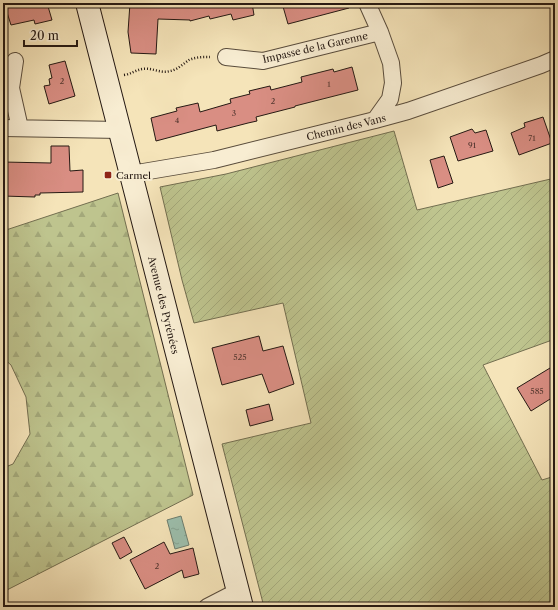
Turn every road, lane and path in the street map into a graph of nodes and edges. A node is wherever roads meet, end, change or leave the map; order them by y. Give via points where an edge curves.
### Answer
1 (87, 3) edge
2 (367, 3) edge
3 (380, 32) junction
4 (226, 57) joint
5 (555, 59) edge
6 (15, 61) dead end
7 (106, 78) junction
8 (375, 120) junction
9 (3, 128) edge
10 (20, 128) junction
11 (120, 130) junction
12 (131, 174) junction
13 (240, 599) edge
14 (207, 607) edge

1 - 7 main road, Avenue des Pyrénées
2 - 3 street
3 - 4 street, Impasse de la Garenne via 263,61
3 - 8 street via 391,63 393,83 390,99
4 - 7 path via 198,57 190,59 172,71 142,68 129,74
5 - 8 street, Chemin des Vans
6 - 10 street via 11,88
7 - 11 main road, Avenue des Pyrénées
8 - 12 street, Chemin des Vans via 214,160
9 - 10 street
10 - 11 street
11 - 12 main road, Avenue des Pyrénées
12 - 13 main road, Avenue des Pyrénées
13 - 14 street

